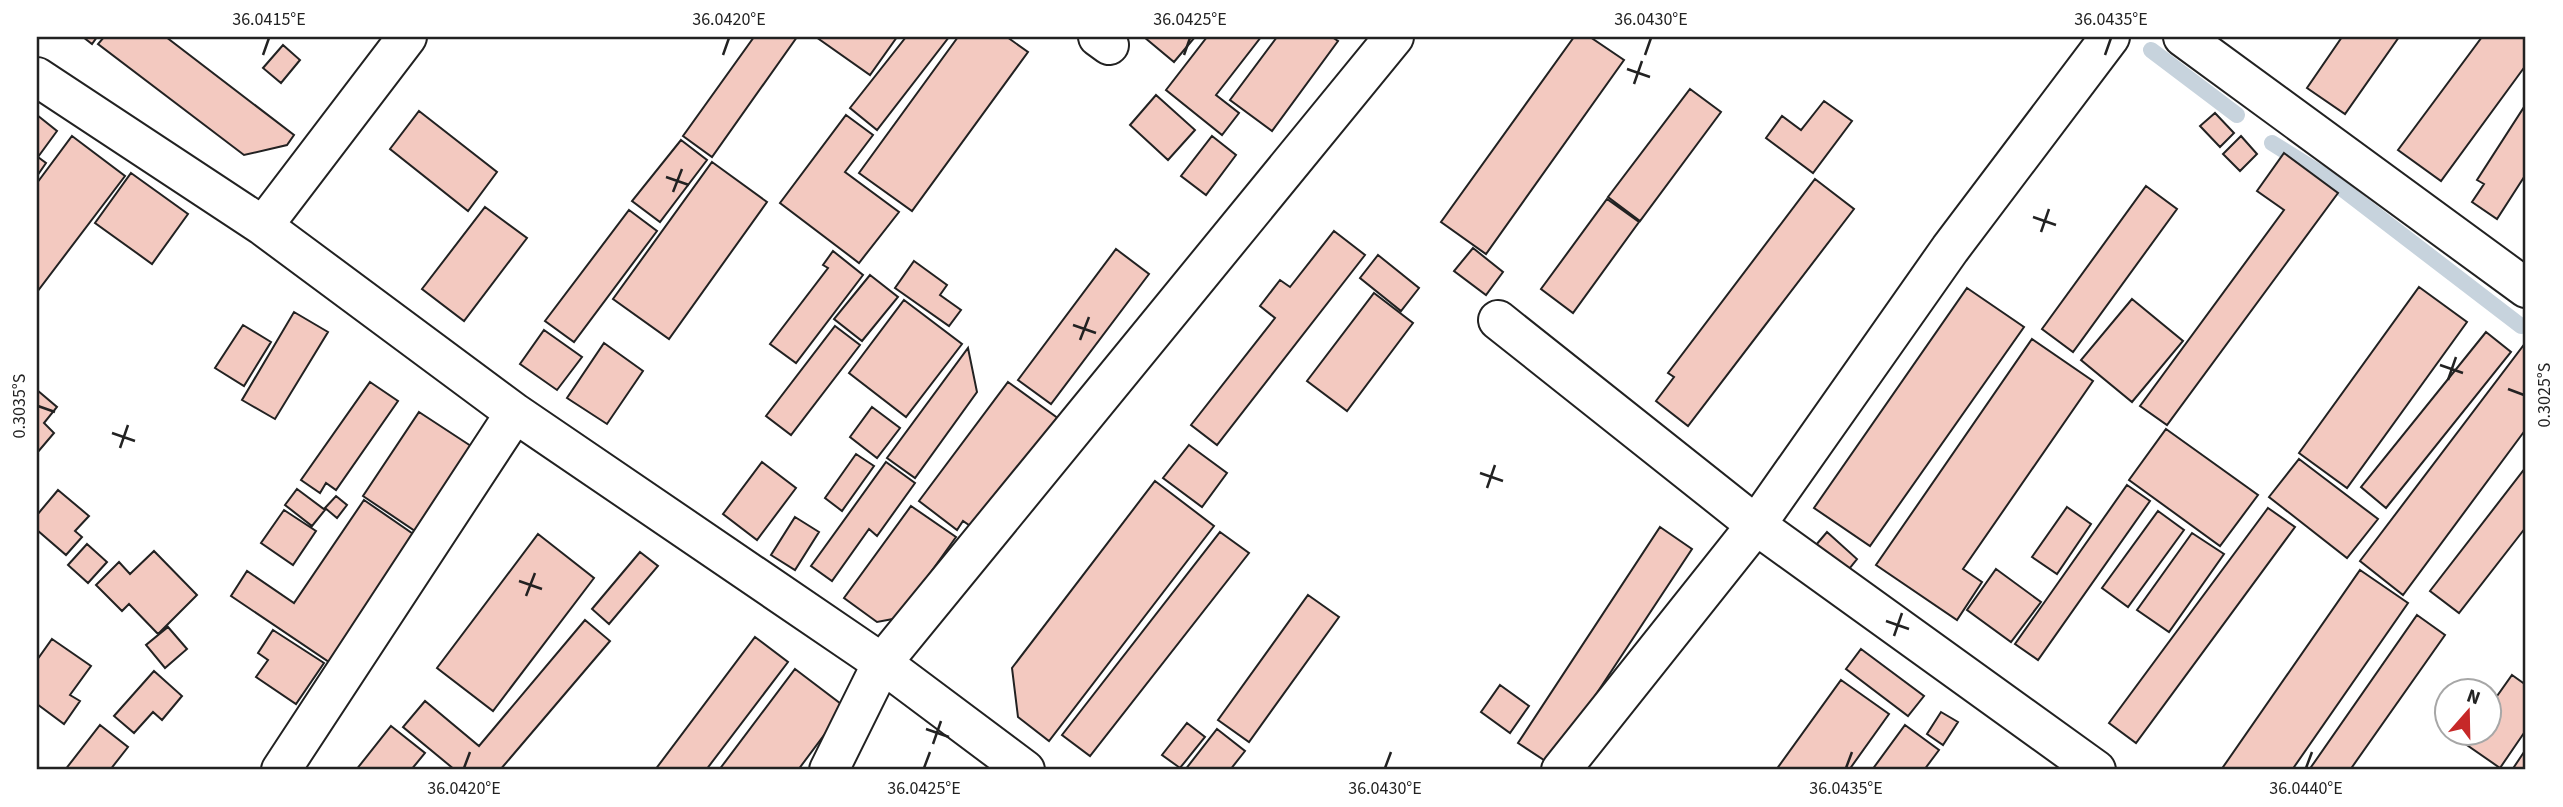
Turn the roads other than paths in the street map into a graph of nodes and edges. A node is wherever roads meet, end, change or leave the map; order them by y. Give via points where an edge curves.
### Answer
1 (407, 37) edge
2 (1394, 37) edge
3 (2110, 37) edge
4 (2183, 37) edge
5 (37, 77) edge
6 (263, 226) junction
7 (2526, 288) edge
8 (1497, 320) dead end
9 (514, 413) junction
10 (1756, 525) junction
11 (881, 663) junction
12 (281, 770) edge
13 (829, 770) edge
14 (1025, 770) edge
15 (1561, 770) edge
16 (2096, 770) edge

1 - 6 street
2 - 11 street
3 - 10 street via 1950,249
4 - 7 street
5 - 6 street
6 - 9 street
8 - 10 street
9 - 11 street
9 - 12 street
10 - 15 street
10 - 16 street
11 - 13 street
11 - 14 street

